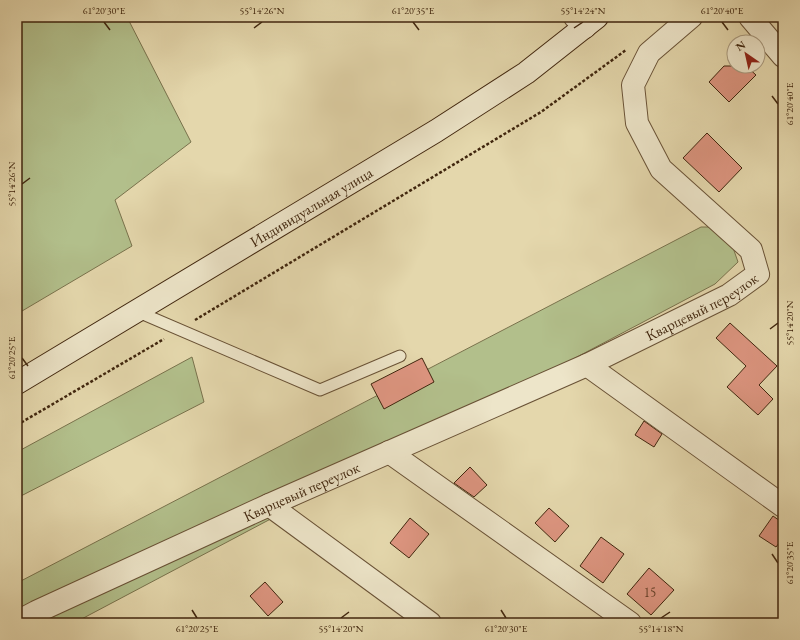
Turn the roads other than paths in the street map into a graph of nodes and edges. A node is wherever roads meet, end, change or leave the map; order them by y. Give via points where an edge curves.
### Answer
1 (691, 17) edge
2 (750, 17) edge
3 (586, 20) edge
4 (783, 56) edge
5 (136, 311) junction
6 (400, 356) dead end
7 (587, 365) junction
8 (17, 383) edge
9 (389, 452) junction
10 (269, 505) junction
11 (783, 506) edge
12 (44, 617) edge
13 (17, 622) edge
14 (430, 623) edge
15 (630, 623) edge

1 - 7 street, Кварцевый переулок via 649,53 633,85 637,123 661,169 751,250 758,274 729,295
2 - 4 street
3 - 5 street, Индивидуальная улица via 526,73 436,132
5 - 6 lane via 320,390
5 - 8 street, Индивидуальная улица
7 - 9 street, Кварцевый переулок
7 - 11 street
9 - 10 street, Кварцевый переулок
9 - 15 street
10 - 12 street, Кварцевый переулок
10 - 14 street
12 - 13 street, Кварцевый переулок

